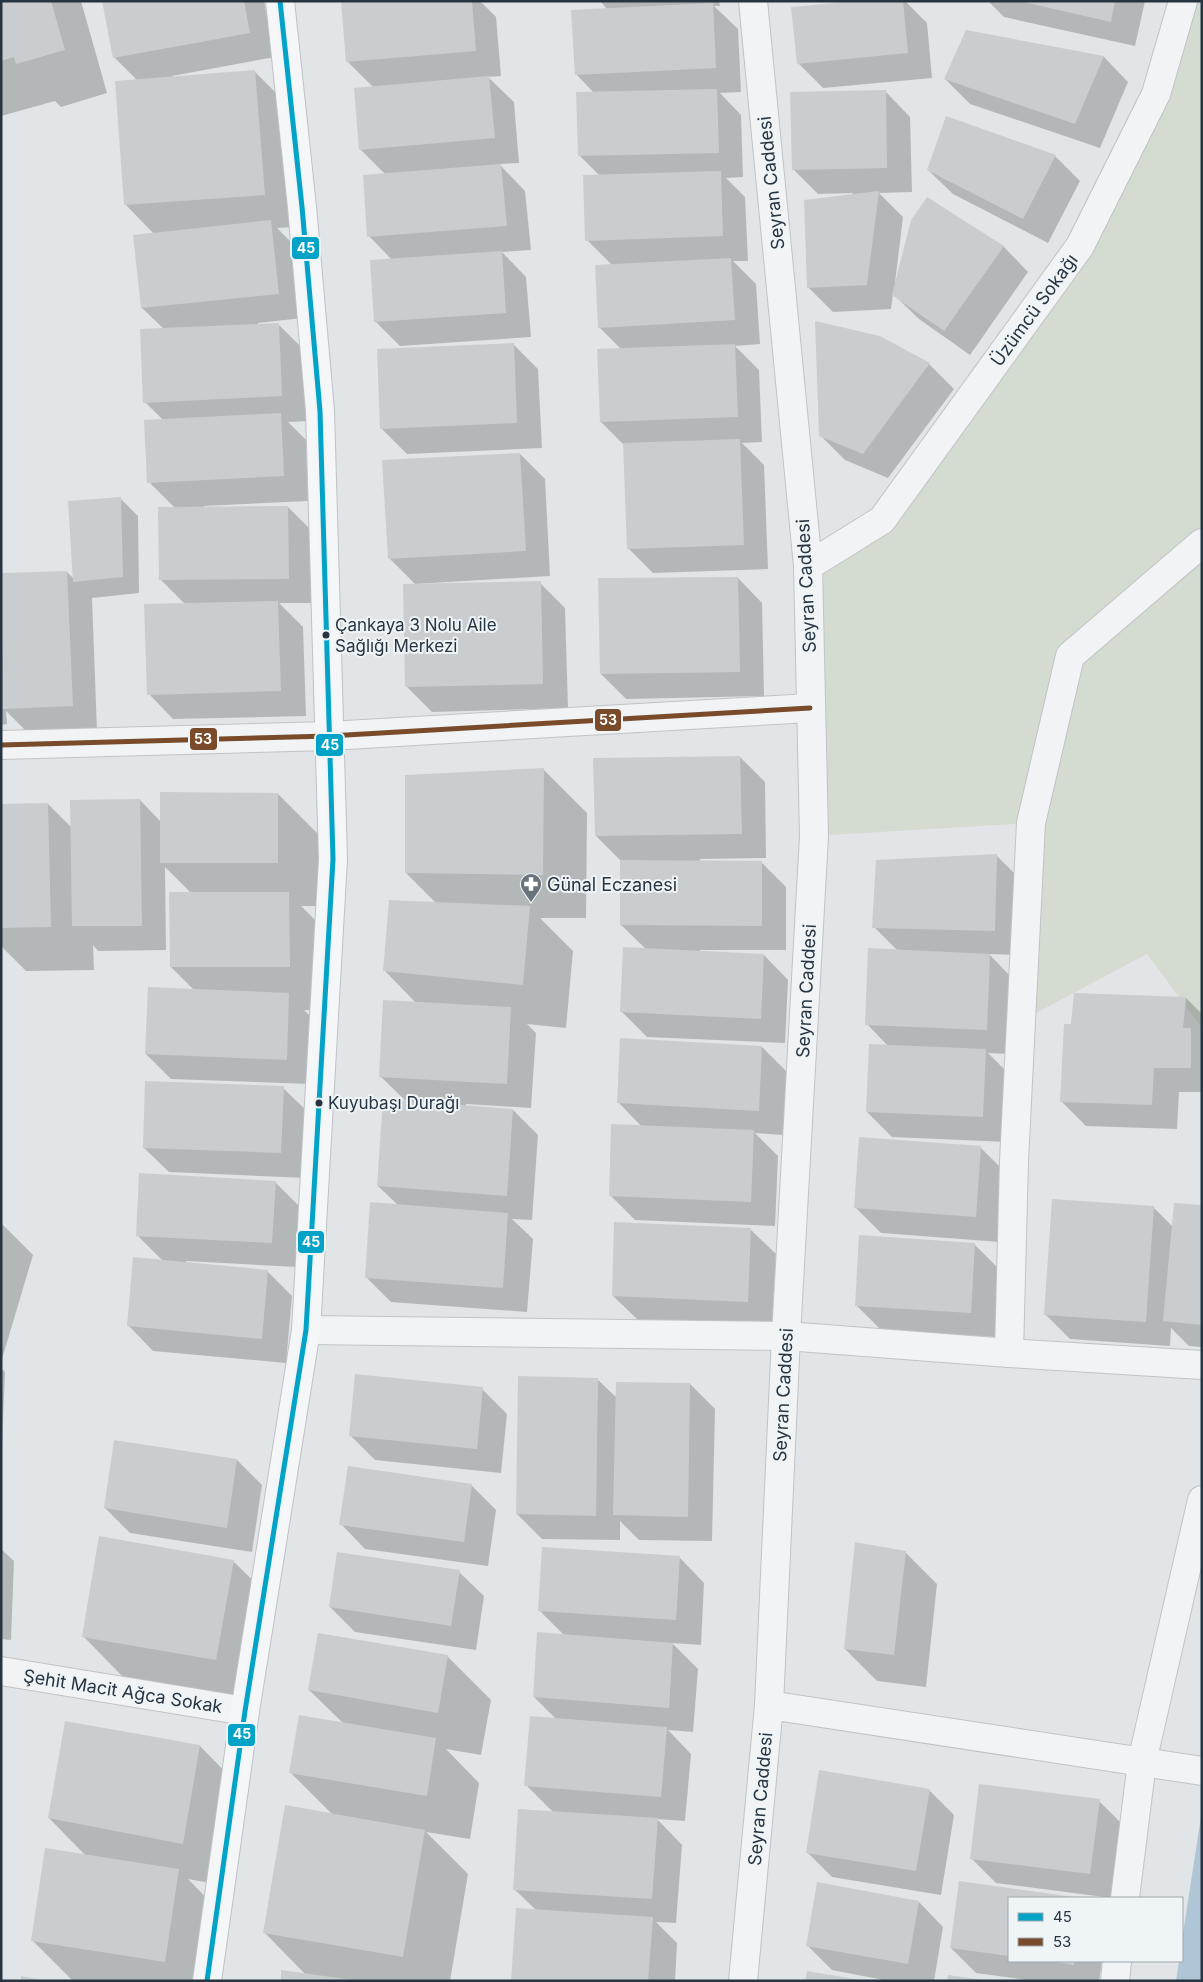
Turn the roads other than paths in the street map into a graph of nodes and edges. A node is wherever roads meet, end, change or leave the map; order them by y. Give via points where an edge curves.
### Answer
1 (280, 1) edge
2 (753, 1) edge
3 (1183, 1) edge
4 (1202, 542) edge
5 (808, 566) junction
6 (810, 708) junction
7 (329, 736) junction
8 (1, 745) edge
9 (306, 1330) junction
10 (786, 1336) junction
11 (1009, 1353) junction
12 (1202, 1365) edge
13 (1202, 1500) edge
14 (1, 1671) edge
15 (769, 1706) junction
16 (245, 1711) junction
17 (1142, 1762) junction
18 (1202, 1771) edge
19 (1125, 1897) edge
20 (1117, 1962) edge
21 (206, 1981) edge
22 (743, 1981) edge
23 (1115, 1981) edge

1 - 7 main road via 320,411
2 - 5 street, Seyran Caddesi
3 - 5 street, Üzümcü Sokağı via 1156,94 1080,246 882,520
4 - 11 street via 1070,656 1031,823 1014,1161
5 - 6 street, Seyran Caddesi
6 - 7 street
6 - 10 street, Seyran Caddesi via 814,836
7 - 8 street
7 - 9 main road via 333,860
9 - 10 street
9 - 16 main road
10 - 11 street
10 - 15 street, Seyran Caddesi
11 - 12 street
13 - 17 street
14 - 16 street, Şehit Macit Ağca Sokak
15 - 17 street
15 - 22 street, Seyran Caddesi
16 - 21 main road
17 - 18 street
17 - 19 street
20 - 23 street

